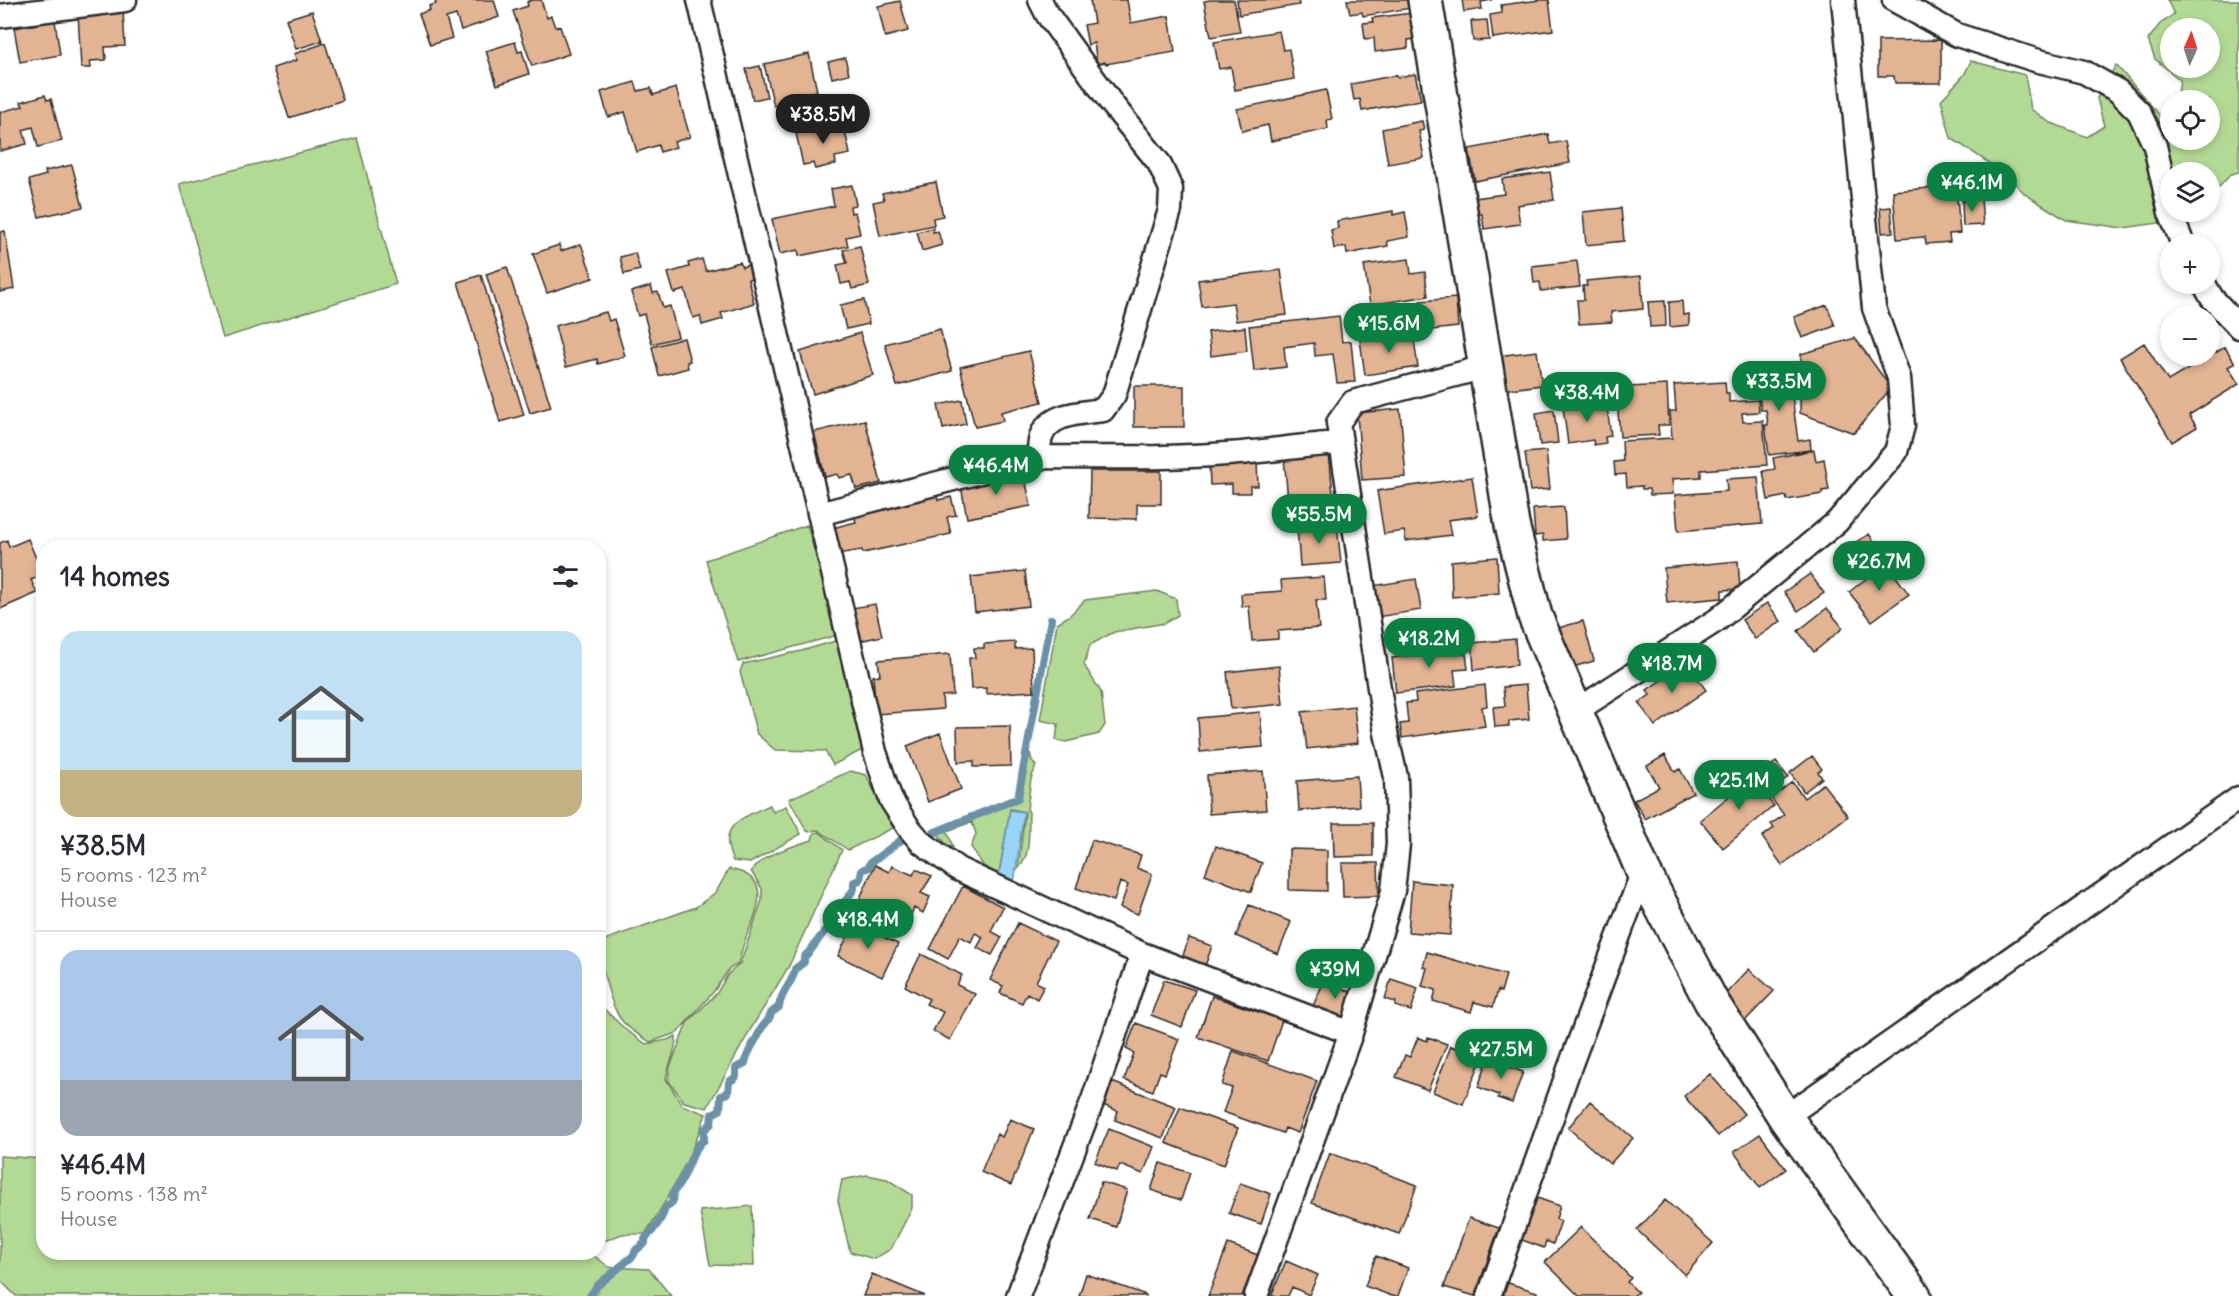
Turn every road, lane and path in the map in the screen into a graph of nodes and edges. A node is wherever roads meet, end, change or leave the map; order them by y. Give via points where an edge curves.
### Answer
1 (125, 0) edge
2 (699, 0) edge
3 (1040, 0) edge
4 (1425, 0) edge
5 (1843, 0) edge
6 (1894, 0) edge
7 (0, 16) edge
8 (2179, 234) edge
9 (2210, 294) edge
10 (2239, 327) edge
11 (1485, 367) junction
12 (1341, 443) junction
13 (1038, 457) junction
14 (819, 514) junction
15 (1576, 711) junction
16 (2239, 798) edge
17 (1643, 871) junction
18 (1142, 954) junction
19 (1351, 1033) junction
20 (1785, 1117) junction
21 (1018, 1296) edge
22 (1256, 1296) edge
23 (1489, 1296) edge
24 (1914, 1296) edge

1 - 7 street
2 - 14 street
3 - 13 street via 1112,104 1159,163 1171,189 1170,210 1114,395 1103,410 1072,414 1049,423 1041,437
4 - 11 street
5 - 15 street via 1874,308 1899,378 1903,426 1896,452 1838,522 1717,620
6 - 8 street via 1957,35 2084,72 2118,91 2139,112 2155,146 2170,213
9 - 10 street
11 - 12 street via 1353,402 1338,423
11 - 15 street via 1512,525 1535,616
12 - 13 street via 1149,458
12 - 19 street via 1396,777 1398,844 1393,891
13 - 14 street
14 - 18 street via 874,752 891,800 909,828 958,870
15 - 17 street
16 - 20 street
17 - 20 street via 1711,1001
17 - 23 street
18 - 19 street
18 - 21 street via 1094,1097
19 - 22 street
20 - 24 street

